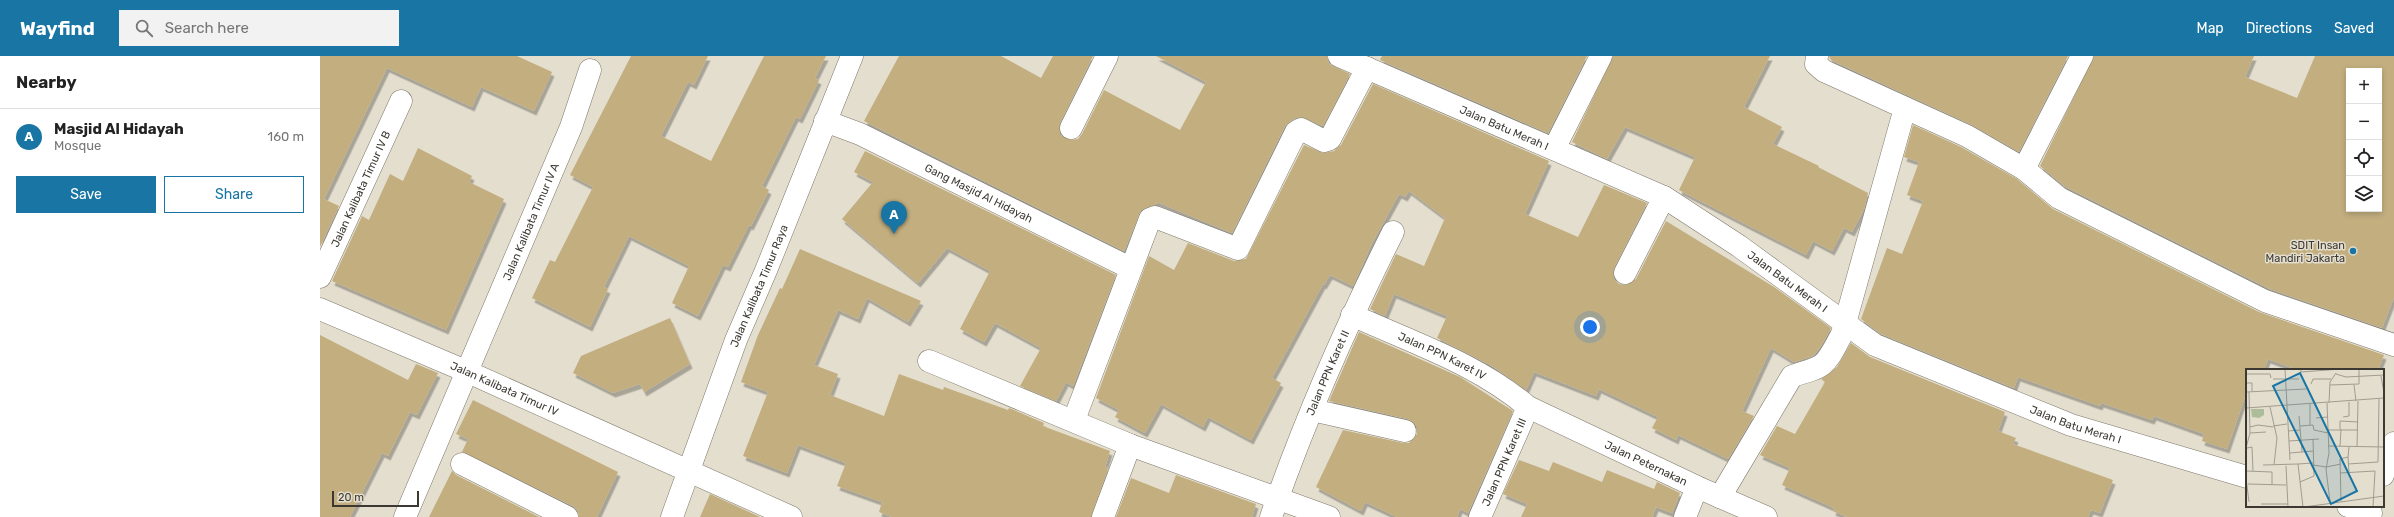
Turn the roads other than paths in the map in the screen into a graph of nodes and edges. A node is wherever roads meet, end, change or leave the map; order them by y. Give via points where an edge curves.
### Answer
1 (852, 56) edge
2 (1107, 56) edge
3 (1340, 56) edge
4 (1601, 56) edge
5 (1817, 56) edge
6 (2082, 56) edge
7 (1367, 68) junction
8 (590, 70) dead end
9 (401, 101) dead end
10 (1905, 108) junction
11 (825, 121) junction
12 (1071, 128) dead end
13 (1554, 149) junction
14 (2024, 169) junction
15 (1664, 197) junction
16 (1393, 232) dead end
17 (1130, 268) junction
18 (1625, 273) dead end
19 (320, 278) edge
20 (320, 309) edge
21 (1352, 315) junction
22 (1846, 324) junction
23 (2394, 345) edge
24 (929, 361) dead end
25 (468, 372) junction
26 (1528, 407) junction
27 (1312, 410) junction
28 (1074, 420) junction
29 (1404, 431) dead end
30 (2394, 442) edge
31 (1130, 445) junction
32 (462, 464) dead end
33 (688, 472) junction
34 (2384, 474) edge
35 (2246, 476) edge
36 (2384, 477) edge
37 (2394, 480) edge
38 (1697, 487) junction
39 (1720, 497) junction
40 (2352, 507) edge
41 (1275, 508) edge
42 (2372, 512) edge
43 (404, 517) edge
44 (568, 517) edge
45 (672, 517) edge
46 (791, 517) edge
47 (1103, 517) edge
48 (1329, 517) edge
49 (1480, 517) edge
50 (1685, 517) edge
51 (1766, 517) edge

1 - 11 street, Jalan Kalibata Timur Raya
2 - 12 street
3 - 7 street, Jalan Batu Merah I
4 - 13 street
5 - 10 street via 1816,64 1824,71
6 - 14 street
7 - 13 street, Jalan Batu Merah I
7 - 17 street via 1330,139 1324,141 1301,129 1296,132 1238,248 1152,217
8 - 25 street, Jalan Kalibata Timur IV A via 571,127
9 - 19 street, Jalan Kalibata Timur IV B
10 - 14 street via 1968,136
10 - 22 street
11 - 17 street, Gang Masjid Al Hidayah via 860,134
11 - 33 street, Jalan Kalibata Timur Raya via 736,340
13 - 15 street, Jalan Batu Merah I
14 - 23 street via 2059,198 2265,301
15 - 18 street
15 - 22 street, Jalan Batu Merah I via 1739,246
16 - 21 street, Jalan PPN Karet II
17 - 28 street
20 - 25 street, Jalan Kalibata Timur IV
21 - 26 street, Jalan PPN Karet IV via 1475,371 1506,388
21 - 27 street, Jalan PPN Karet II
22 - 35 street, Jalan Batu Merah I via 1875,345 2071,425
22 - 39 street via 1829,358 1819,368 1792,376
24 - 28 street
25 - 33 street, Jalan Kalibata Timur IV
25 - 43 street, Jalan Kalibata Timur IV A
26 - 38 street, Jalan Peternakan
26 - 49 street, Jalan PPN Karet III
27 - 29 street
27 - 41 street, Jalan PPN Karet II
28 - 31 street
30 - 34 street
31 - 41 street
31 - 47 street
32 - 44 street
33 - 45 street, Jalan Kalibata Timur Raya
33 - 46 street, Jalan Kalibata Timur IV
36 - 37 street
38 - 39 street, Jalan Peternakan
38 - 50 street
39 - 51 street, Jalan Peternakan
40 - 42 street
41 - 48 street

